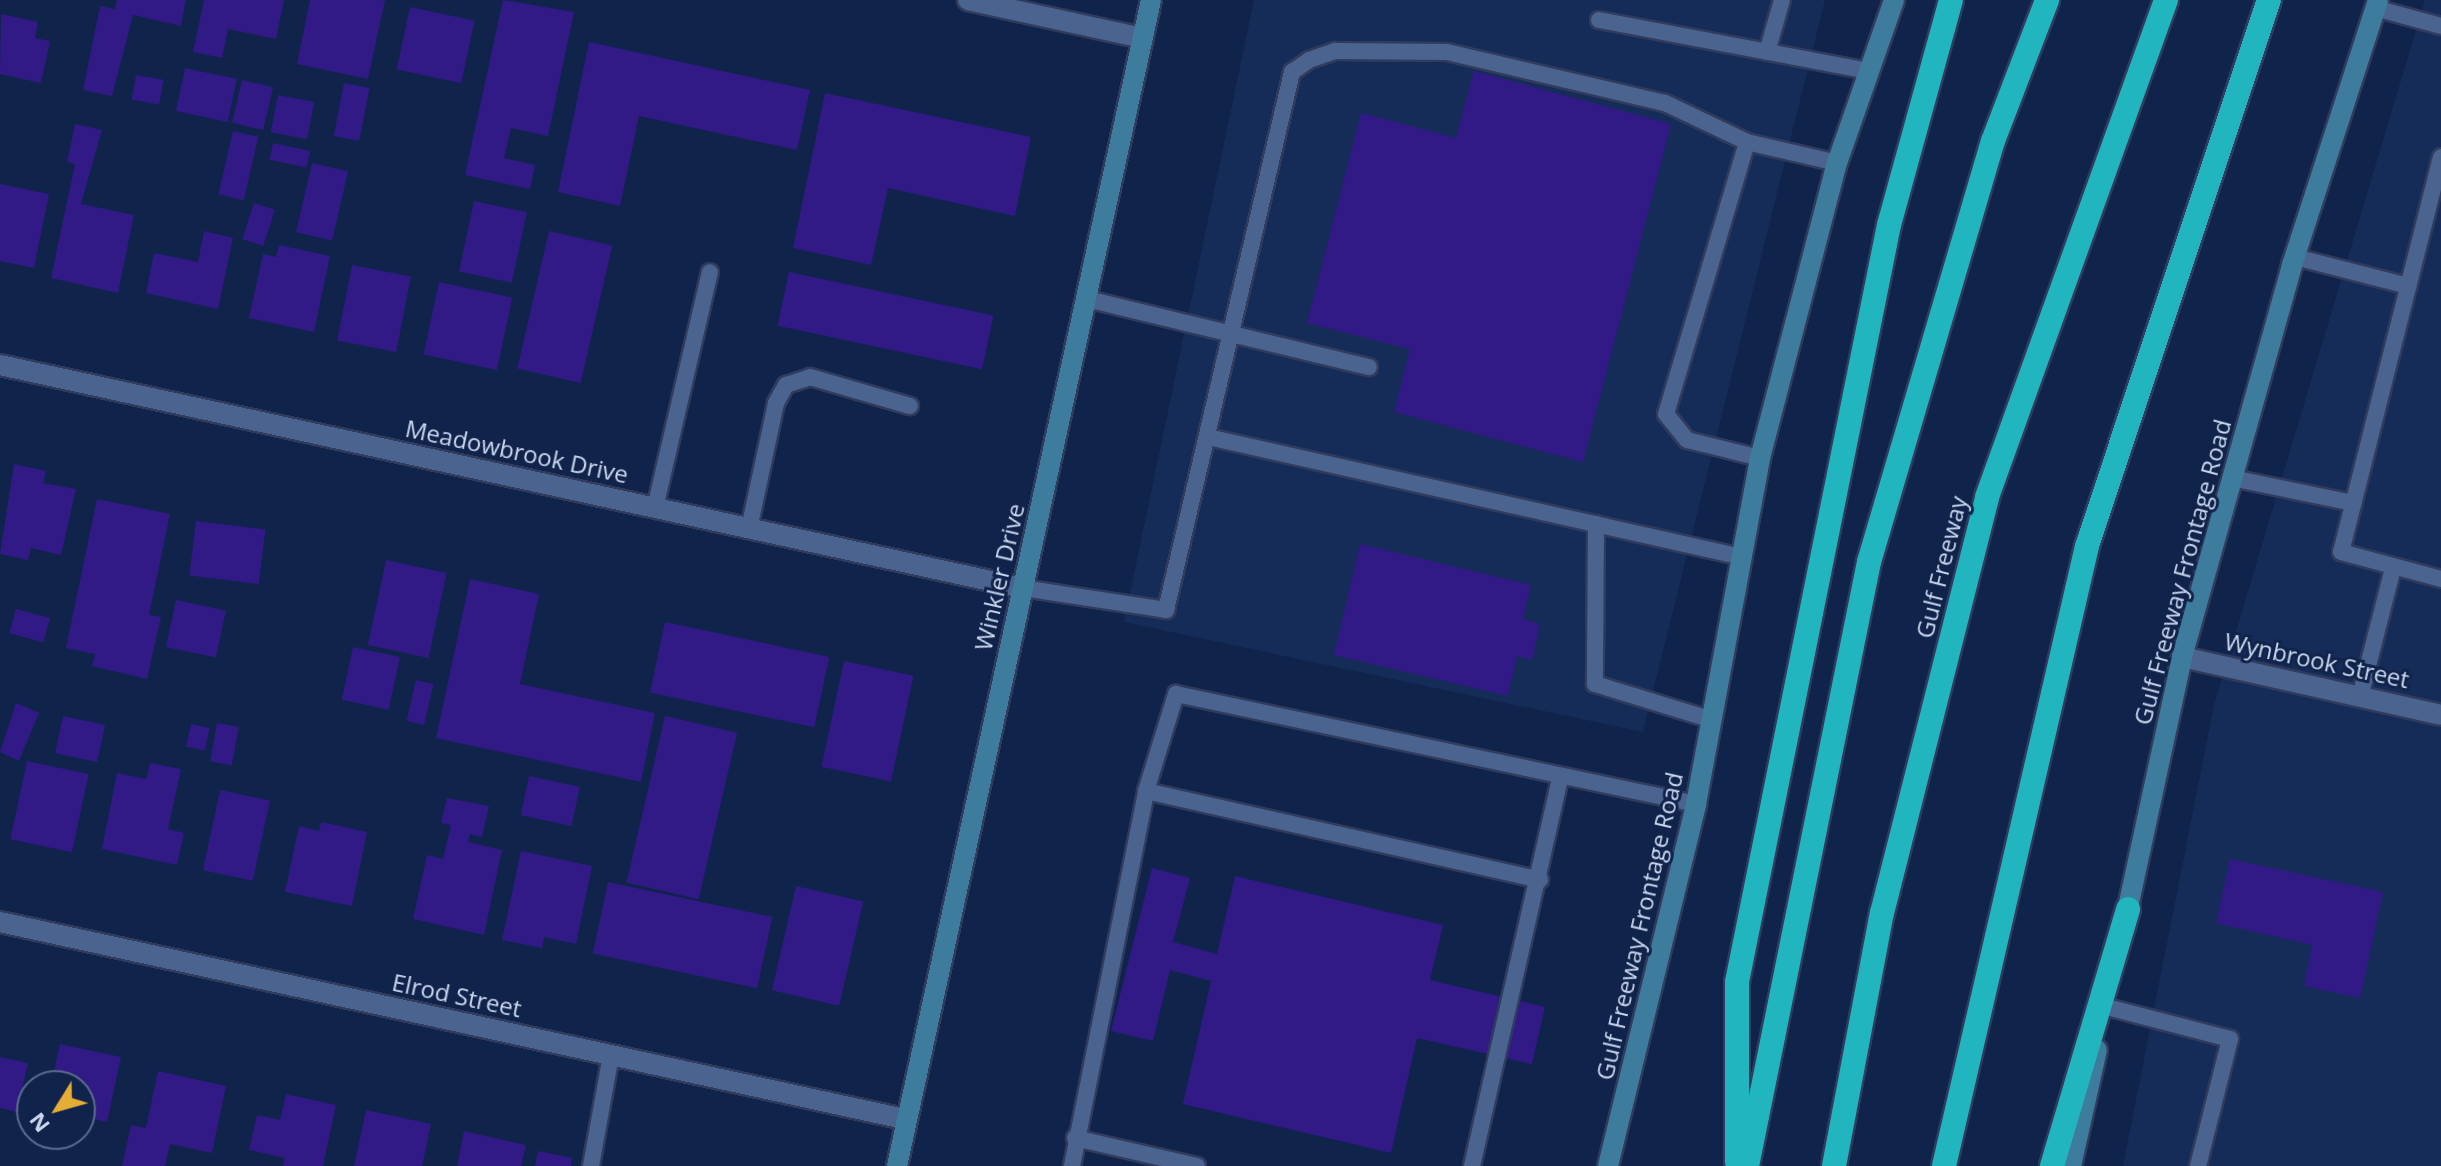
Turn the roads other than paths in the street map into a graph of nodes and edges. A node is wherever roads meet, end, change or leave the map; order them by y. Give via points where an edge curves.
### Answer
1 (968, 0) edge
2 (1151, 0) edge
3 (1782, 0) edge
4 (1894, 0) edge
5 (1951, 0) edge
6 (2047, 0) edge
7 (2166, 0) edge
8 (2269, 0) edge
9 (2377, 4) edge
10 (1599, 20) dead end
11 (2441, 26) edge
12 (1143, 38) junction
13 (1767, 52) junction
14 (1869, 71) junction
15 (1747, 142) junction
16 (2441, 157) edge
17 (1837, 163) junction
18 (2295, 257) junction
19 (710, 272) dead end
20 (2408, 286) junction
21 (1087, 299) junction
22 (1233, 335) junction
23 (0, 365) edge
24 (1369, 367) dead end
25 (910, 406) dead end
26 (1208, 437) junction
27 (1760, 458) junction
28 (2232, 478) junction
29 (2353, 503) junction
30 (655, 508) junction
31 (1596, 524) junction
32 (749, 529) junction
33 (1742, 557) junction
34 (2393, 568) junction
35 (2441, 579) edge
36 (1023, 588) junction
37 (2182, 657) junction
38 (2361, 693) junction
39 (2441, 715) edge
40 (1712, 720) junction
41 (1560, 778) junction
42 (1146, 791) junction
43 (1696, 804) junction
44 (1540, 880) junction
45 (2128, 909) junction
46 (0, 922) edge
47 (2107, 1007) junction
48 (611, 1055) junction
49 (904, 1119) junction
50 (1075, 1138) junction
51 (591, 1166) edge
52 (897, 1166) edge
53 (1072, 1166) edge
54 (1197, 1166) edge
55 (1472, 1166) edge
56 (1608, 1166) edge
57 (1737, 1166) edge
58 (1747, 1166) edge
59 (1834, 1166) edge
60 (1944, 1166) edge
61 (2052, 1166) edge
62 (2071, 1166) edge
63 (2198, 1166) edge

1 - 12 street
2 - 12 main road, Winkler Drive
3 - 13 lane
4 - 14 main road, Gulf Freeway Frontage Road
5 - 57 highway via 1889,225 1737,982
6 - 58 highway via 1993,141 1869,562
7 - 59 highway, Gulf Freeway via 1987,497 1882,913
8 - 60 highway via 2087,546
9 - 11 lane
9 - 18 main road, Gulf Freeway Frontage Road
10 - 13 lane
12 - 21 main road, Winkler Drive
13 - 14 lane
14 - 17 main road, Gulf Freeway Frontage Road
15 - 17 lane
15 - 22 lane via 1665,103 1447,52 1335,51 1309,60 1292,72
15 - 27 lane via 1666,414 1687,440
16 - 20 lane
17 - 27 main road, Gulf Freeway Frontage Road
18 - 20 lane
18 - 28 main road, Gulf Freeway Frontage Road
19 - 30 lane
20 - 29 lane
21 - 22 lane
21 - 36 main road, Winkler Drive
22 - 24 lane
22 - 26 lane
23 - 30 street, Meadowbrook Drive
25 - 32 lane via 810,377 786,385 776,403
26 - 31 lane
26 - 36 lane via 1166,610
27 - 33 main road, Gulf Freeway Frontage Road
28 - 29 lane
28 - 37 main road, Gulf Freeway Frontage Road
29 - 34 lane via 2341,552
30 - 32 street, Meadowbrook Drive
31 - 33 lane
31 - 40 lane via 1595,684
32 - 36 street, Meadowbrook Drive
33 - 40 main road, Gulf Freeway Frontage Road
34 - 35 lane
34 - 38 lane
36 - 49 main road, Winkler Drive
37 - 38 street, Wynbrook Street
37 - 45 main road, Gulf Freeway Frontage Road
38 - 39 street, Wynbrook Street
40 - 43 main road, Gulf Freeway Frontage Road
41 - 42 lane via 1176,694
41 - 43 lane
41 - 44 lane
42 - 44 lane
42 - 50 lane
43 - 56 main road, Gulf Freeway Frontage Road
44 - 55 lane
45 - 47 main road, Gulf Freeway Frontage Road
45 - 61 highway
46 - 48 street, Elrod Street
47 - 62 main road, Gulf Freeway Frontage Road
47 - 63 lane via 2230,1039
48 - 49 street, Elrod Street
48 - 51 lane
49 - 52 main road, Winkler Drive
50 - 53 lane
50 - 54 lane

